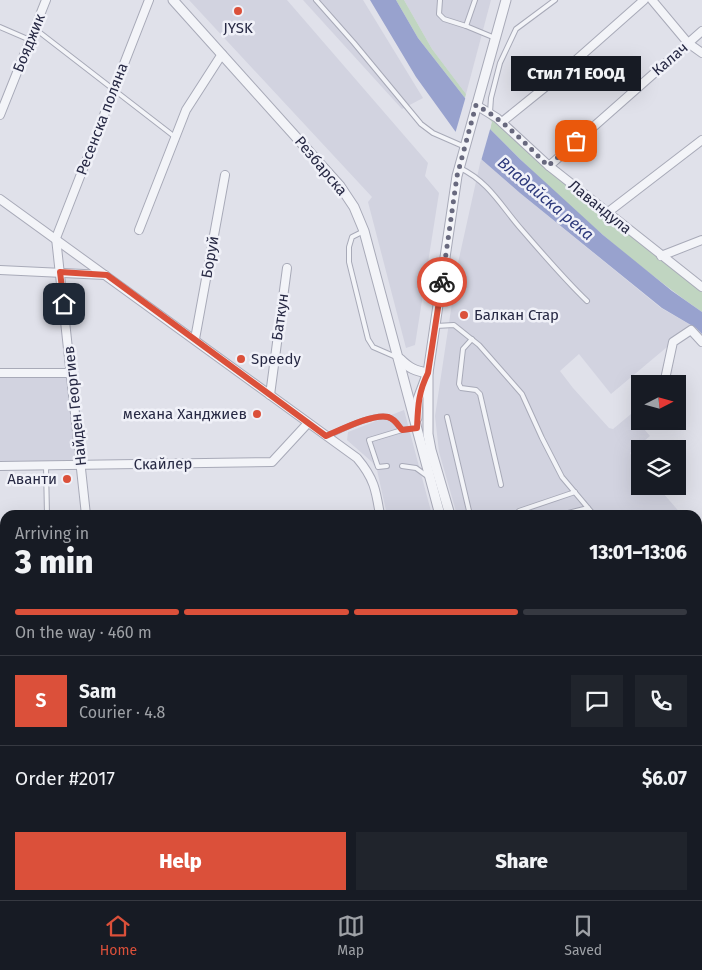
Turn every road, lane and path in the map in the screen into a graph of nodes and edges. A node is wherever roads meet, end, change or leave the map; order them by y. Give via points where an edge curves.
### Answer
1 (46, 0) edge
2 (149, 0) edge
3 (173, 0) edge
4 (316, 0) edge
5 (440, 0) edge
6 (475, 0) edge
7 (505, 0) edge
8 (555, 0) edge
9 (644, 0) edge
10 (652, 0) edge
11 (466, 26) junction
12 (0, 28) edge
13 (34, 28) junction
14 (702, 31) edge
15 (496, 38) junction
16 (30, 40) junction
17 (688, 43) junction
18 (702, 53) edge
19 (222, 54) junction
20 (113, 89) junction
21 (476, 105) junction
22 (490, 112) junction
23 (0, 114) edge
24 (502, 122) junction
25 (174, 137) junction
26 (702, 140) edge
27 (465, 147) junction
28 (548, 166) junction
29 (460, 168) junction
30 (225, 175) dead end
31 (0, 199) edge
32 (607, 213) junction
33 (139, 230) dead end
34 (364, 231) junction
35 (56, 238) junction
36 (702, 240) edge
37 (661, 256) junction
38 (287, 268) dead end
39 (0, 270) edge
40 (60, 272) junction
41 (107, 275) junction
42 (702, 287) edge
43 (587, 301) dead end
44 (435, 326) junction
45 (195, 339) junction
46 (472, 339) junction
47 (702, 342) edge
48 (398, 358) junction
49 (0, 373) edge
50 (71, 373) junction
51 (428, 373) junction
52 (666, 375) edge
53 (270, 394) junction
54 (446, 417) dead end
55 (308, 423) junction
56 (417, 428) junction
57 (402, 430) junction
58 (326, 436) junction
59 (81, 465) junction
60 (0, 466) edge
61 (46, 466) junction
62 (387, 466) dead end
63 (402, 466) dead end
64 (431, 479) junction
65 (501, 485) dead end
66 (575, 492) junction
67 (588, 508) joint
68 (47, 510) edge
69 (86, 510) edge
70 (379, 510) edge
71 (439, 510) edge
72 (449, 510) edge
73 (469, 510) edge
74 (522, 510) edge
75 (580, 510) edge
76 (0, 866) edge
77 (0, 881) edge

1 - 13 street, Бояджик
2 - 20 street, Ресенска поляна
3 - 19 street, Резбарска
4 - 27 lane via 421,124
5 - 11 lane via 439,14 444,19
6 - 11 lane
7 - 15 street
8 - 22 lane via 516,29 500,63
9 - 24 street
10 - 17 street
11 - 15 lane
12 - 16 lane
13 - 16 street, Бояджик
13 - 20 lane
14 - 17 street, Калач
15 - 21 street
16 - 23 street, Бояджик
17 - 18 street
17 - 28 street, Калач
19 - 25 street via 186,110
19 - 34 street, Резбарска via 340,186
20 - 25 lane
20 - 35 street, Ресенска поляна
21 - 22 street, Лавандула
21 - 27 street
22 - 24 street, Лавандула
24 - 28 street, Лавандула
25 - 33 street
26 - 32 street
27 - 29 street
28 - 32 street, Лавандула
29 - 43 lane via 484,183 522,231
29 - 44 street
30 - 45 street, Боруй
31 - 35 street
32 - 37 street, Лавандула
34 - 48 street, Резбарска
34 - 48 lane via 352,237 348,247 368,339 374,347
35 - 40 street, Найден Георгиев
35 - 41 street
36 - 37 street
37 - 42 street, Лавандула
38 - 53 street, Баткун
39 - 40 street
40 - 41 street
40 - 50 street, Найден Георгиев
41 - 45 street
44 - 46 lane via 454,325
44 - 51 street
45 - 53 street
46 - 65 lane via 463,349 459,384 465,390 476,390 481,397
46 - 66 lane via 522,394 562,477
47 - 52 street via 691,330 672,342
48 - 51 street via 415,371
48 - 56 street, Резбарска
49 - 50 street
50 - 59 street, Найден Георгиев
51 - 56 street, Резбарска via 418,399
51 - 72 street via 428,434
53 - 55 street
54 - 73 lane
55 - 58 street
55 - 59 street, Скайлер via 272,462
56 - 57 lane
56 - 64 street, Резбарска
57 - 58 lane via 389,417 379,416
57 - 62 lane via 369,440 378,467
58 - 70 street via 357,458 369,472
59 - 61 street, Скайлер
59 - 69 street, Найден Георгиев
60 - 61 street, Скайлер
61 - 68 lane
63 - 64 lane via 416,468
64 - 71 street, Резбарска
66 - 67 lane
66 - 74 lane
67 - 75 lane
76 - 77 street

